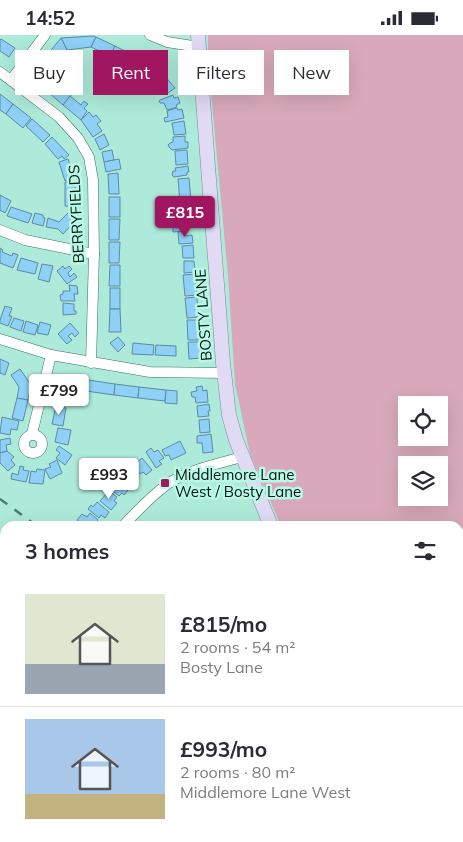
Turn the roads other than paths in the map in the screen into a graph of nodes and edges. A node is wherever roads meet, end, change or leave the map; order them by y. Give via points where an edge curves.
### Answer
1 (45, 35) edge
2 (150, 35) edge
3 (199, 41) edge
4 (0, 72) edge
5 (11, 81) junction
6 (0, 230) edge
7 (94, 254) junction
8 (0, 339) edge
9 (51, 355) junction
10 (91, 363) junction
11 (224, 373) junction
12 (32, 434) dead end
13 (242, 457) junction
14 (128, 521) edge
15 (269, 521) edge

1 - 5 street
2 - 3 street via 167,42
3 - 11 main road, BOSTY LANE
4 - 5 street, BERRYFIELDS
5 - 7 street, BERRYFIELDS via 59,117 78,138 89,157
6 - 7 street via 25,240
7 - 10 street, BERRYFIELDS
8 - 9 street
9 - 10 street
9 - 12 street
10 - 11 street via 150,372
11 - 13 main road, BOSTY LANE via 229,415
13 - 14 street via 196,470 169,483
13 - 15 main road, BOSTY LANE

